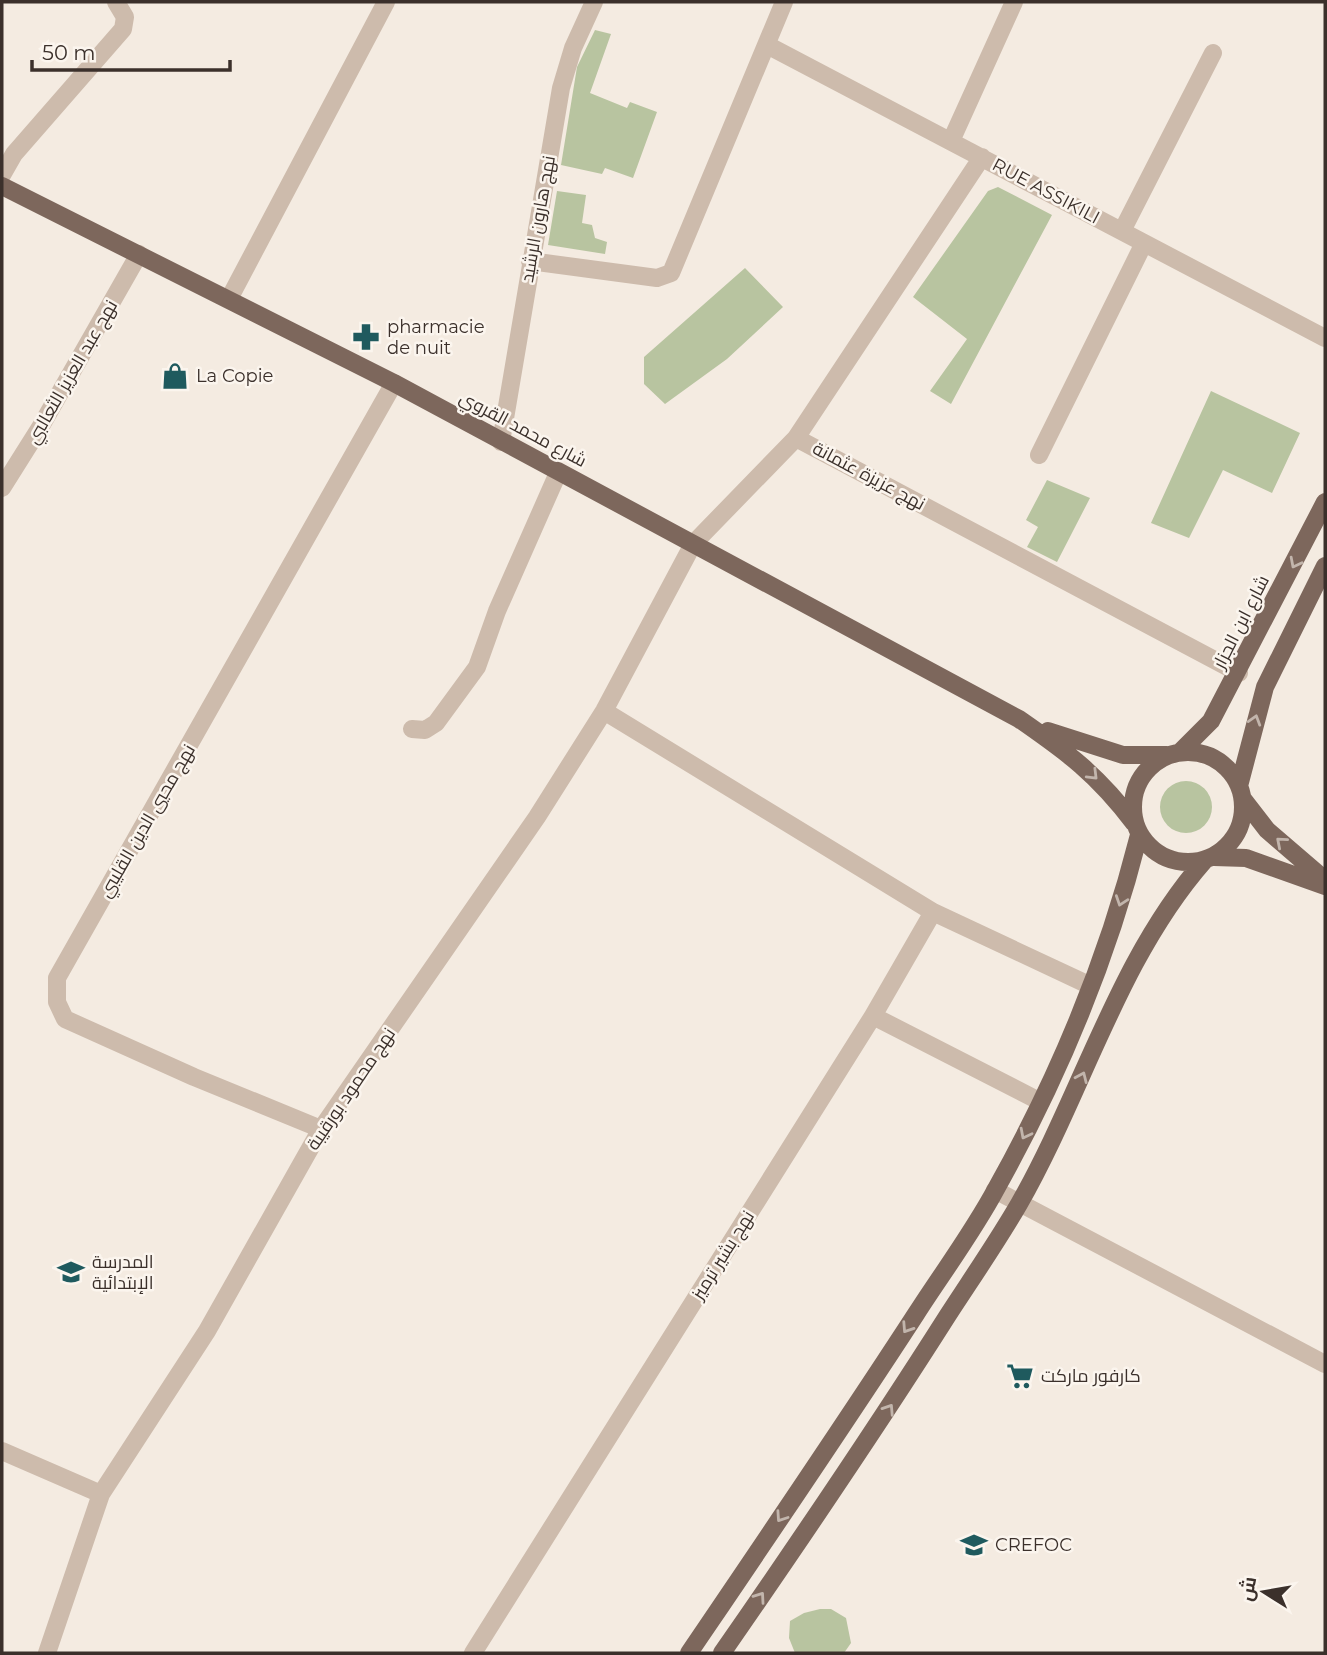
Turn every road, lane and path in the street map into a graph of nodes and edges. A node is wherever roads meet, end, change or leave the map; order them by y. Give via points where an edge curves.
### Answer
1 (116, 2) edge
2 (386, 2) edge
3 (594, 2) edge
4 (784, 2) edge
5 (1014, 2) edge
6 (767, 45) junction
7 (1213, 53) dead end
8 (951, 141) junction
9 (982, 157) junction
10 (2, 175) edge
11 (2, 186) edge
12 (1122, 231) junction
13 (1144, 243) junction
14 (139, 254) junction
15 (530, 261) junction
16 (229, 299) junction
17 (1325, 338) edge
18 (394, 383) junction
19 (796, 438) junction
20 (501, 442) junction
21 (1040, 455) dead end
22 (558, 472) junction
23 (2, 488) edge
24 (1325, 502) edge
25 (693, 544) junction
26 (1325, 566) edge
27 (1239, 673) junction
28 (604, 711) junction
29 (1019, 719) junction
30 (412, 729) dead end
31 (1174, 753) junction
32 (1241, 792) junction
33 (1136, 829) junction
34 (1209, 859) junction
35 (1325, 880) edge
36 (1325, 886) edge
37 (933, 912) junction
38 (1091, 986) junction
39 (873, 1016) junction
40 (1041, 1102) junction
41 (321, 1129) junction
42 (995, 1191) junction
43 (1019, 1204) junction
44 (1325, 1364) edge
45 (2, 1451) edge
46 (101, 1493) junction
47 (47, 1653) edge
48 (473, 1653) edge
49 (689, 1653) edge
50 (722, 1653) edge

1 - 10 street via 125,17 122,29 14,154
2 - 16 street
3 - 15 street, نهج هارون الرشيد via 566,66
4 - 6 street
5 - 8 street
6 - 8 street, RUE ASSIKILI
6 - 15 street via 671,273 657,278
7 - 12 street
8 - 9 street, RUE ASSIKILI
9 - 12 street, RUE ASSIKILI
9 - 19 street, نهج عزيزة عثمانة
11 - 14 main road, شارع محمد القروي
12 - 13 street, RUE ASSIKILI
13 - 17 street, RUE ASSIKILI
13 - 21 street
14 - 16 main road, شارع محمد القروي
14 - 23 street, نهج عبد العزيز الثعالبي
15 - 20 street, نهج هارون الرشيد
16 - 18 main road, شارع محمد القروي
18 - 20 main road, شارع محمد القروي
18 - 41 street, نهج محيي الدين القليبي via 57,978 57,1002 65,1019
19 - 25 street, نهج محمود بورقيبة
19 - 27 street, نهج عزيزة عثمانة
20 - 22 main road, شارع محمد القروي
22 - 25 main road, شارع محمد القروي
22 - 30 street via 477,667 436,723 425,730
24 -> 27 main road, شارع ابن الجزار
25 - 28 street, نهج محمود بورقيبة
25 - 29 main road, شارع محمد القروي
32 -> 26 main road via 1265,687
27 - 31 main road, شارع ابن الجزار via 1212,721
28 - 37 street
28 - 41 street, نهج محمود بورقيبة via 478,905
29 - 31 main road, شارع محمد القروي via 1123,755
29 -> 33 main road, شارع محمد القروي via 1079,761 1111,793
31 - 32 main road, شارع محمد القروي via 1199,752 1216,759 1230,770
31 - 33 main road via 1142,775 1132,806
32 - 34 main road via 1243,816 1237,832 1228,846
35 -> 32 main road, شارع محمد القروي via 1267,830
33 - 34 main road, شارع محمد القروي via 1151,850 1167,859 1185,863
33 -> 38 main road via 1125,893
34 - 36 main road, شارع محمد القروي via 1246,858
43 -> 34 main road via 1118,997 1178,891
37 - 38 street
37 - 39 street, نهج بشير ترميز
38 - 40 main road
39 - 40 street
39 - 48 street, نهج بشير ترميز
40 -> 42 main road
41 - 46 street, نهج محمود بورقيبة via 207,1331
42 - 43 street
42 -> 49 main road via 861,1400
43 - 44 street
50 -> 43 main road via 886,1414
45 - 46 street
46 - 47 street, نهج محمود بورقيبة

